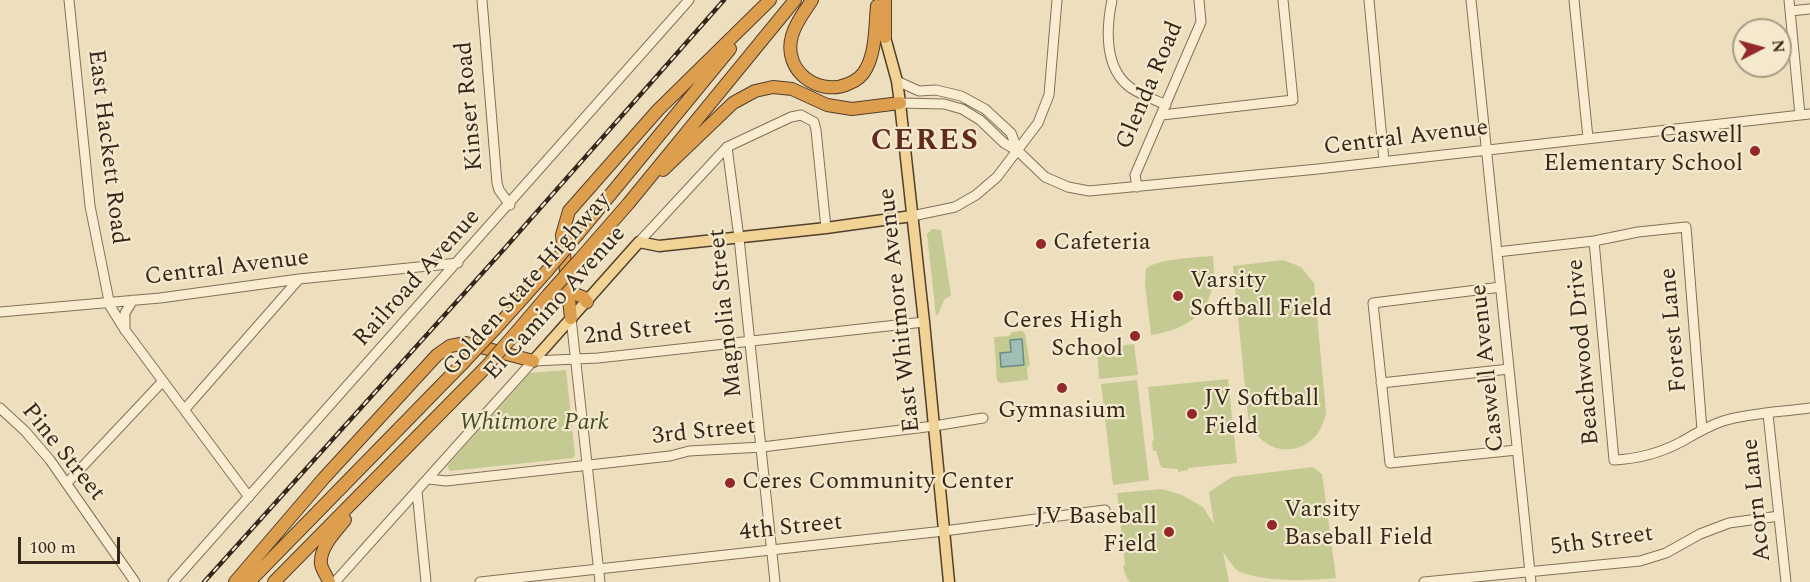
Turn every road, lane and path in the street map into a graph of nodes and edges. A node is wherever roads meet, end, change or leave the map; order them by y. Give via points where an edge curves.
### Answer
1 (69, 0) edge
2 (482, 0) edge
3 (689, 0) edge
4 (770, 0) edge
5 (795, 0) edge
6 (812, 0) edge
7 (1057, 0) edge
8 (1112, 0) edge
9 (1198, 0) edge
10 (1283, 0) edge
11 (1369, 0) edge
12 (1471, 0) edge
13 (1574, 0) edge
14 (1789, 0) edge
15 (880, 2) edge
16 (1810, 9) edge
17 (1790, 11) junction
18 (885, 37) joint
19 (897, 81) junction
20 (900, 103) junction
21 (1166, 105) junction
22 (1810, 114) edge
23 (1162, 115) junction
24 (1800, 115) junction
25 (1588, 138) junction
26 (727, 147) junction
27 (1486, 149) junction
28 (1018, 152) junction
29 (1384, 161) junction
30 (1137, 187) junction
31 (628, 204) junction
32 (510, 205) junction
33 (912, 216) junction
34 (826, 228) junction
35 (739, 238) junction
36 (1594, 241) junction
37 (639, 242) junction
38 (1497, 252) junction
39 (458, 263) junction
40 (299, 279) junction
41 (1501, 287) junction
42 (567, 291) junction
43 (133, 300) junction
44 (109, 302) junction
45 (587, 302) junction
46 (0, 312) edge
47 (571, 318) junction
48 (924, 322) junction
49 (125, 330) junction
50 (750, 341) junction
51 (576, 359) junction
52 (533, 361) junction
53 (1509, 369) junction
54 (163, 381) junction
55 (1381, 383) junction
56 (0, 408) edge
57 (1810, 408) edge
58 (185, 409) junction
59 (1768, 414) junction
60 (983, 418) dead end
61 (934, 426) junction
62 (1702, 429) junction
63 (762, 447) junction
64 (1517, 450) junction
65 (588, 466) junction
66 (387, 468) junction
67 (429, 479) junction
68 (67, 483) junction
69 (417, 491) junction
70 (249, 497) junction
71 (1105, 510) dead end
72 (1779, 516) junction
73 (944, 531) junction
74 (772, 550) junction
75 (599, 570) junction
76 (1530, 571) junction
77 (135, 582) edge
78 (173, 582) edge
79 (235, 582) edge
80 (249, 582) edge
81 (274, 582) edge
82 (329, 582) edge
83 (335, 582) edge
84 (426, 582) edge
85 (480, 582) edge
86 (600, 582) edge
87 (776, 582) edge
88 (949, 582) edge
89 (1424, 582) edge
90 (1531, 582) edge
91 (1786, 582) edge

1 - 44 street, East Hackett Road via 88,194
2 - 32 street, Kinser Road via 497,183
3 - 32 street, Railroad Avenue
4 - 42 highway via 658,110 569,211 561,235
4 - 80 highway, Golden State Highway, bridge via 547,271 464,362
5 - 31 highway, Golden State Highway
6 - 15 highway via 792,34 792,61 801,75 831,88 855,81 867,68
7 - 28 street via 1049,95 1038,123
8 - 21 street via 1108,32 1114,68 1130,87
9 - 21 street, Glenda Road via 1201,22
10 - 23 street via 1293,100
11 - 29 street
12 - 27 street, Caswell Avenue
13 - 25 street
14 - 17 street
15 - 18 highway
16 - 17 street
17 - 24 street
18 - 19 main road, East Whitmore Avenue
19 - 20 main road, East Whitmore Avenue
19 - 28 street via 919,91 936,90 961,96 985,109 1011,133
20 - 28 street via 944,104 962,109
20 - 31 highway via 852,109 827,105 792,89 772,87 755,91 733,103
20 - 33 main road, East Whitmore Avenue
21 - 23 street, Glenda Road
22 - 24 street, Central Avenue
23 - 30 street, Glenda Road via 1135,175
24 - 25 street, Central Avenue
25 - 27 street, Central Avenue
26 - 34 street, El Camino Avenue via 791,117 807,117 816,132
26 - 35 street, Magnolia Street
26 - 37 street, El Camino Avenue
27 - 29 street, Central Avenue
27 - 38 street, Caswell Avenue
28 - 30 street, Central Avenue via 1045,177 1068,187 1089,191
28 - 33 street via 997,177 966,202
29 - 30 street, Central Avenue
31 - 66 highway, Golden State Highway, bridge via 485,368
32 - 39 street, Railroad Avenue
33 - 34 main road
33 - 48 main road, East Whitmore Avenue
34 - 35 main road
35 - 37 main road via 658,246
35 - 50 street, Magnolia Street
36 - 38 street
36 - 62 street, Forest Lane via 1686,227
36 - 62 street, Beachwood Drive via 1614,460 1649,455
37 - 45 main road, El Camino Avenue
38 - 41 street, Caswell Avenue
39 - 40 street, Central Avenue
39 - 70 street, Railroad Avenue
40 - 43 street, Central Avenue
40 - 58 street
41 - 53 street, Caswell Avenue
41 - 55 street via 1373,303
42 - 45 highway
42 - 47 highway
43 - 44 street, Central Avenue
43 - 49 street via 125,313
44 - 46 street, Central Avenue
44 - 49 street, East Hackett Road
45 - 47 main road, El Camino Avenue
47 - 51 street
47 - 52 main road, El Camino Avenue
48 - 50 street, 2nd Street
48 - 61 main road, East Whitmore Avenue
49 - 54 street, East Hackett Road
50 - 51 street, 2nd Street
50 - 63 street, Magnolia Street
51 - 52 street, 2nd Street
51 - 65 street
52 - 67 street, El Camino Avenue
52 - 79 highway via 466,343 444,349 324,478
53 - 55 street
53 - 64 street, Caswell Avenue
54 - 58 street, East Hackett Road
54 - 68 street
55 - 64 street via 1390,463
56 - 68 street, Pine Street via 38,446
57 - 59 street
58 - 70 street, East Hackett Road
59 - 62 street via 1739,417
59 - 72 street, Acorn Lane
60 - 61 street, 3rd Street
61 - 63 street, 3rd Street
61 - 73 main road, East Whitmore Avenue
63 - 65 street, 3rd Street via 689,451
63 - 74 street, Magnolia Street
64 - 76 street, Caswell Avenue
65 - 67 street, 3rd Street via 446,481
65 - 75 street
66 - 81 highway, Golden State Highway
66 - 82 highway via 325,548 321,564
67 - 69 street, El Camino Avenue
68 - 77 street, Pine Street
69 - 83 street, El Camino Avenue
69 - 84 street
70 - 78 street, Railroad Avenue
71 - 73 street, 4th Street
72 - 76 street, 5th Street via 1729,523 1640,561
72 - 91 street, Acorn Lane
73 - 74 street, 4th Street
73 - 88 main road, East Whitmore Avenue
74 - 75 street, 4th Street
74 - 87 street, Magnolia Street
75 - 85 street, 4th Street
75 - 86 street
76 - 89 street, 5th Street
76 - 90 street, Caswell Avenue

